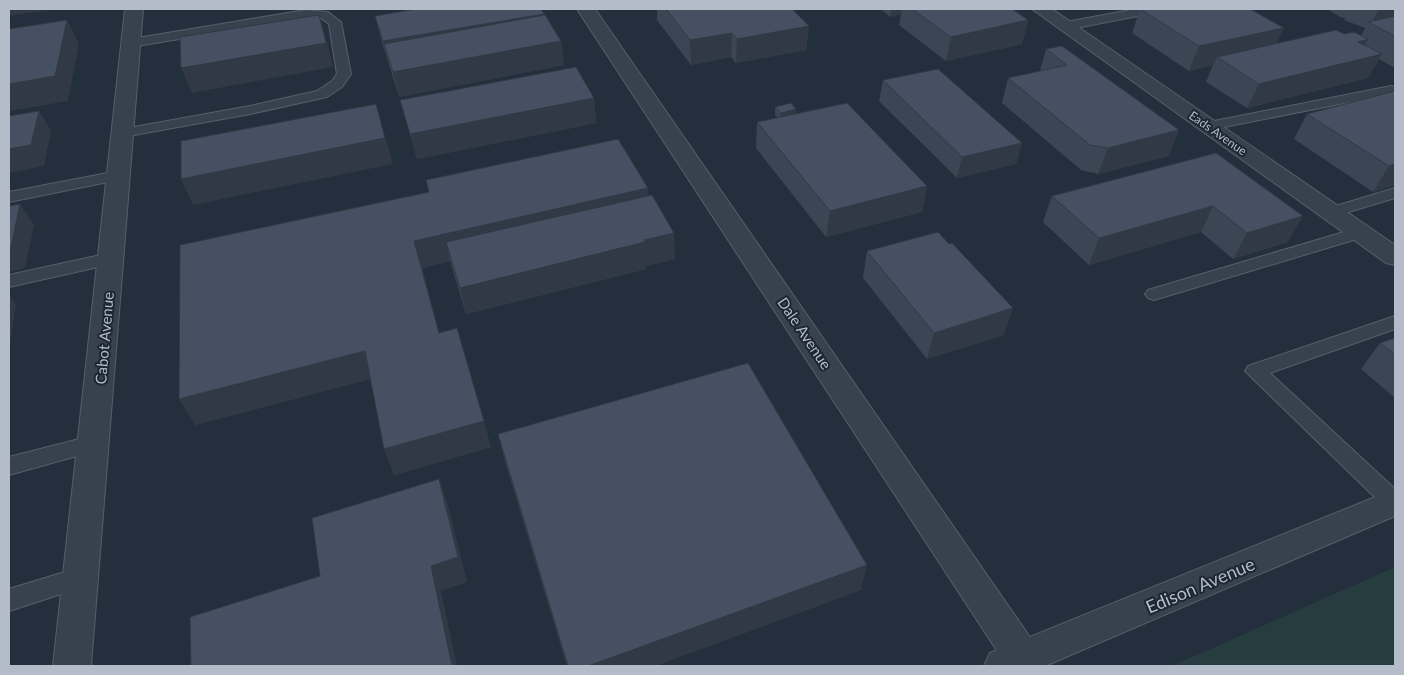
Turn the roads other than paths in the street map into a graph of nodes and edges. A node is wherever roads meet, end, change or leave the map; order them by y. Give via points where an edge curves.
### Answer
1 (134, 9) edge
2 (586, 9) edge
3 (1041, 9) edge
4 (1153, 9) edge
5 (1066, 26) junction
6 (131, 42) junction
7 (1390, 90) edge
8 (1209, 126) junction
9 (122, 133) junction
10 (118, 176) junction
11 (1395, 193) edge
12 (9, 197) edge
13 (1332, 212) junction
14 (1361, 232) junction
15 (1395, 257) edge
16 (110, 259) junction
17 (9, 281) edge
18 (1154, 294) dead end
19 (1395, 322) edge
20 (95, 443) junction
21 (9, 466) edge
22 (1395, 502) edge
23 (81, 578) junction
24 (9, 600) edge
25 (1013, 662) edge
26 (72, 666) edge

1 - 6 street, Cabot Avenue
2 - 25 street, Dale Avenue
3 - 5 street, Eads Avenue
4 - 5 lane
5 - 8 street, Eads Avenue
6 - 9 street, Cabot Avenue
6 - 9 lane via 306,14 324,15 335,22 344,74 337,84 322,94
7 - 8 lane
8 - 13 street, Eads Avenue
9 - 10 street, Cabot Avenue
10 - 12 lane
10 - 16 street, Cabot Avenue
11 - 13 lane
13 - 14 street, Eads Avenue
14 - 15 street, Eads Avenue
14 - 18 lane
16 - 17 lane
16 - 20 street, Cabot Avenue
19 - 22 lane via 1255,371
20 - 21 lane
20 - 23 street, Cabot Avenue
22 - 25 street, Edison Avenue
23 - 24 lane
23 - 26 street, Cabot Avenue

